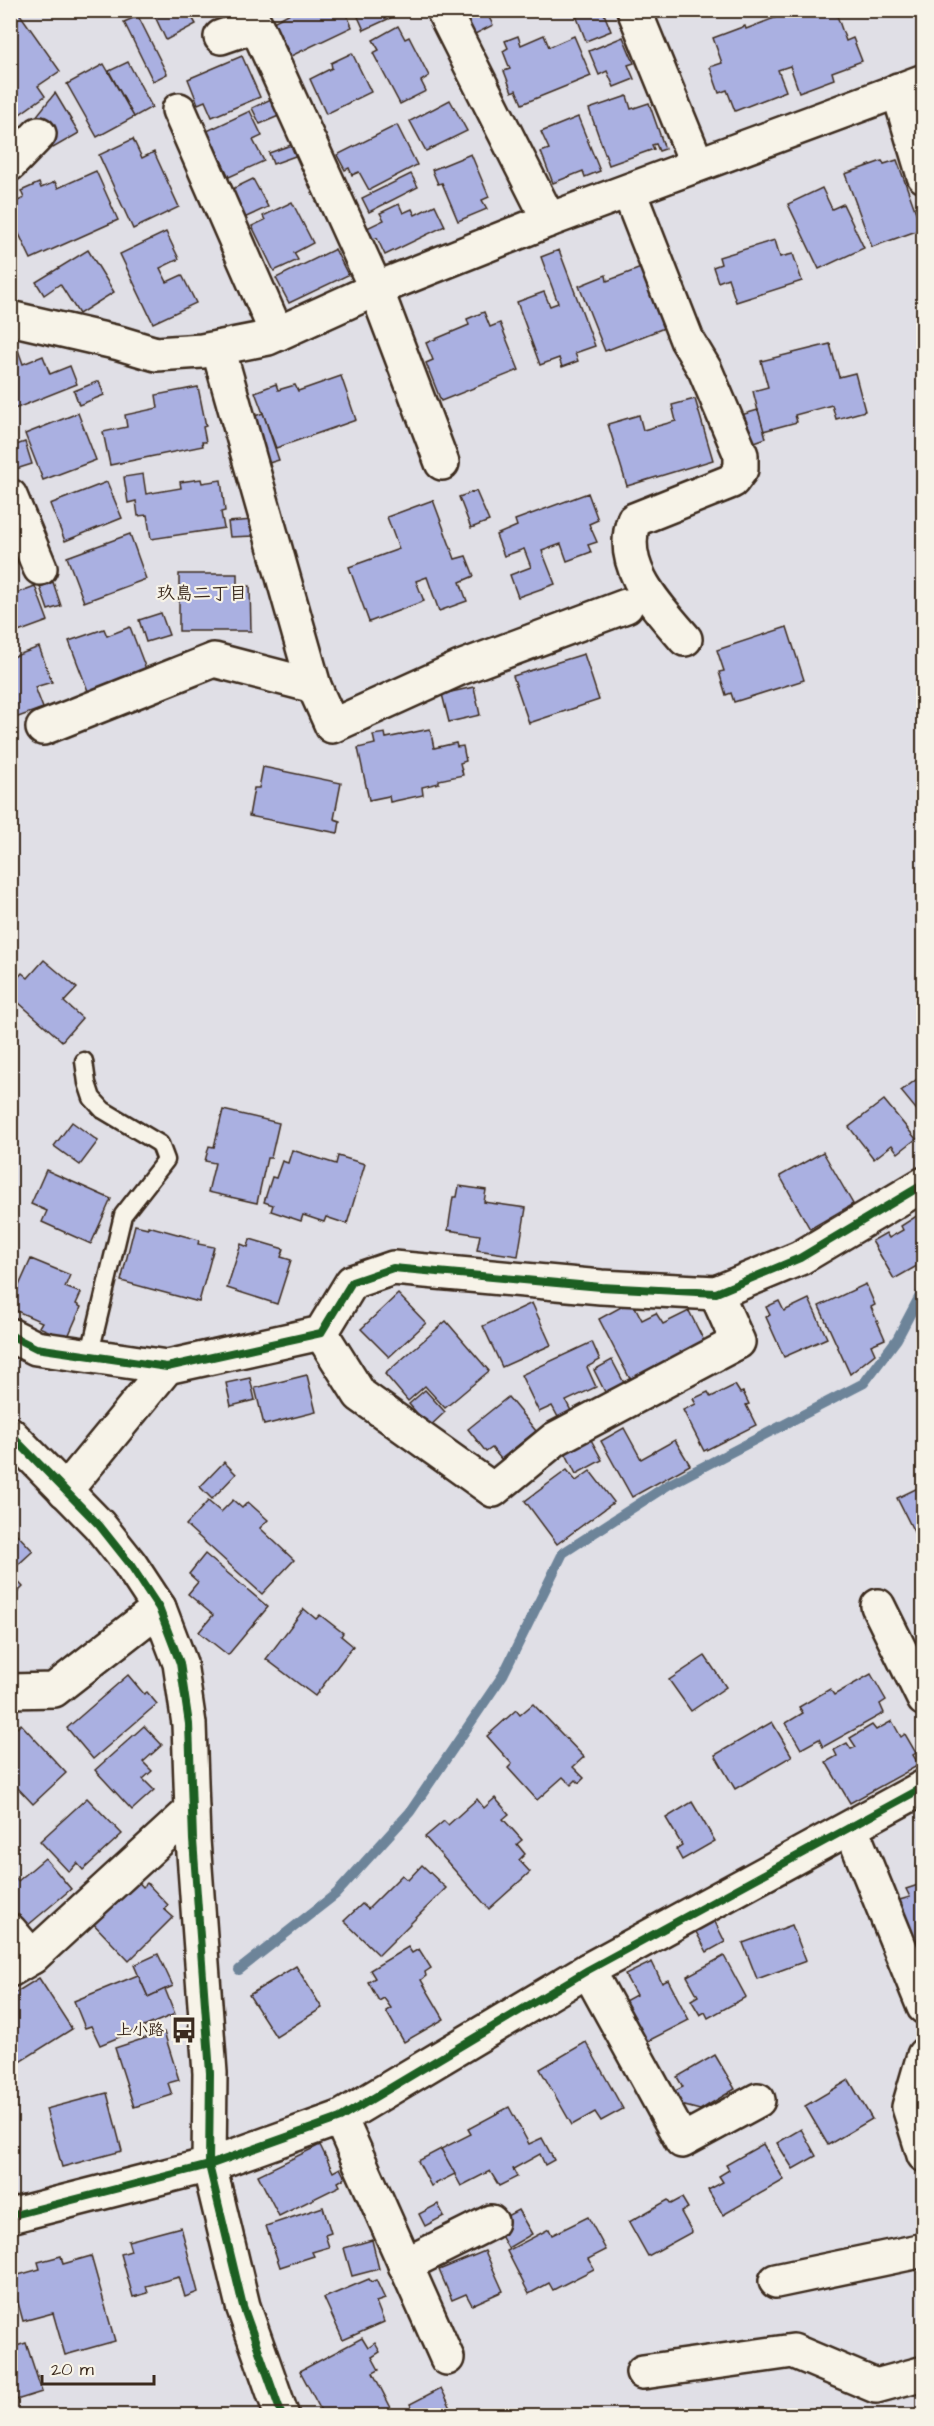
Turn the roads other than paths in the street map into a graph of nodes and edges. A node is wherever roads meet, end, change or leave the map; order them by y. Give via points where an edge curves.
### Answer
1 (443, 10) edge
2 (634, 10) edge
3 (221, 37) dead end
4 (911, 86) edge
5 (179, 110) dead end
6 (39, 134) dead end
7 (10, 164) edge
8 (697, 164) junction
9 (924, 176) edge
10 (629, 192) junction
11 (549, 220) junction
12 (376, 289) junction
13 (10, 318) edge
14 (277, 334) junction
15 (218, 348) junction
16 (442, 463) dead end
17 (10, 496) edge
18 (40, 568) dead end
19 (626, 606) dead end
20 (685, 639) dead end
21 (314, 686) junction
22 (43, 728) dead end
23 (84, 1061) dead end
24 (924, 1184) edge
25 (716, 1293) junction
26 (321, 1333) junction
27 (10, 1335) edge
28 (89, 1357) junction
29 (167, 1367) junction
30 (10, 1434) edge
31 (65, 1491) junction
32 (878, 1606) dead end
33 (159, 1608) junction
34 (10, 1691) edge
35 (924, 1699) edge
36 (924, 1787) edge
37 (192, 1810) junction
38 (850, 1828) junction
39 (10, 1931) edge
40 (21, 1963) edge
41 (588, 1970) junction
42 (924, 2007) edge
43 (924, 2055) edge
44 (758, 2100) dead end
45 (340, 2118) junction
46 (924, 2155) edge
47 (209, 2165) junction
48 (10, 2216) edge
49 (491, 2222) dead end
50 (924, 2250) edge
51 (405, 2265) junction
52 (776, 2281) dead end
53 (447, 2358) dead end
54 (643, 2372) dead end
55 (924, 2373) edge
56 (282, 2415) edge

1 - 11 street
2 - 8 street
3 - 12 street via 256,25
4 - 8 street
4 - 9 street
5 - 14 street
6 - 7 street
8 - 10 street
10 - 11 street
10 - 20 street via 687,340 705,370 741,455 741,469 732,482 634,520 629,533 635,568 646,592
11 - 12 street
12 - 14 street
12 - 16 street
13 - 15 street via 156,354
14 - 15 street
15 - 21 street
17 - 18 street
19 - 21 street via 460,668 332,726
21 - 22 street via 214,660
23 - 28 lane via 92,1098 103,1110 160,1144 166,1160 123,1215
24 - 25 street via 800,1258
25 - 26 street via 393,1268 352,1282
25 - 26 street via 738,1342 555,1439 493,1490 360,1395
26 - 29 street
27 - 28 street via 36,1348
28 - 29 street
29 - 31 street
30 - 31 street
31 - 33 street via 99,1525
32 - 35 street
33 - 34 street via 54,1690
33 - 37 street via 180,1663 189,1724
36 - 38 street
37 - 40 street
37 - 47 street via 210,2073
38 - 41 street
38 - 42 street
39 - 40 street
41 - 44 street via 682,2141
41 - 45 street
43 - 46 street via 909,2108
45 - 47 street
45 - 51 street
47 - 48 street
47 - 56 street via 243,2306
49 - 51 street
50 - 52 street
51 - 53 street
54 - 55 street via 793,2351 876,2386

